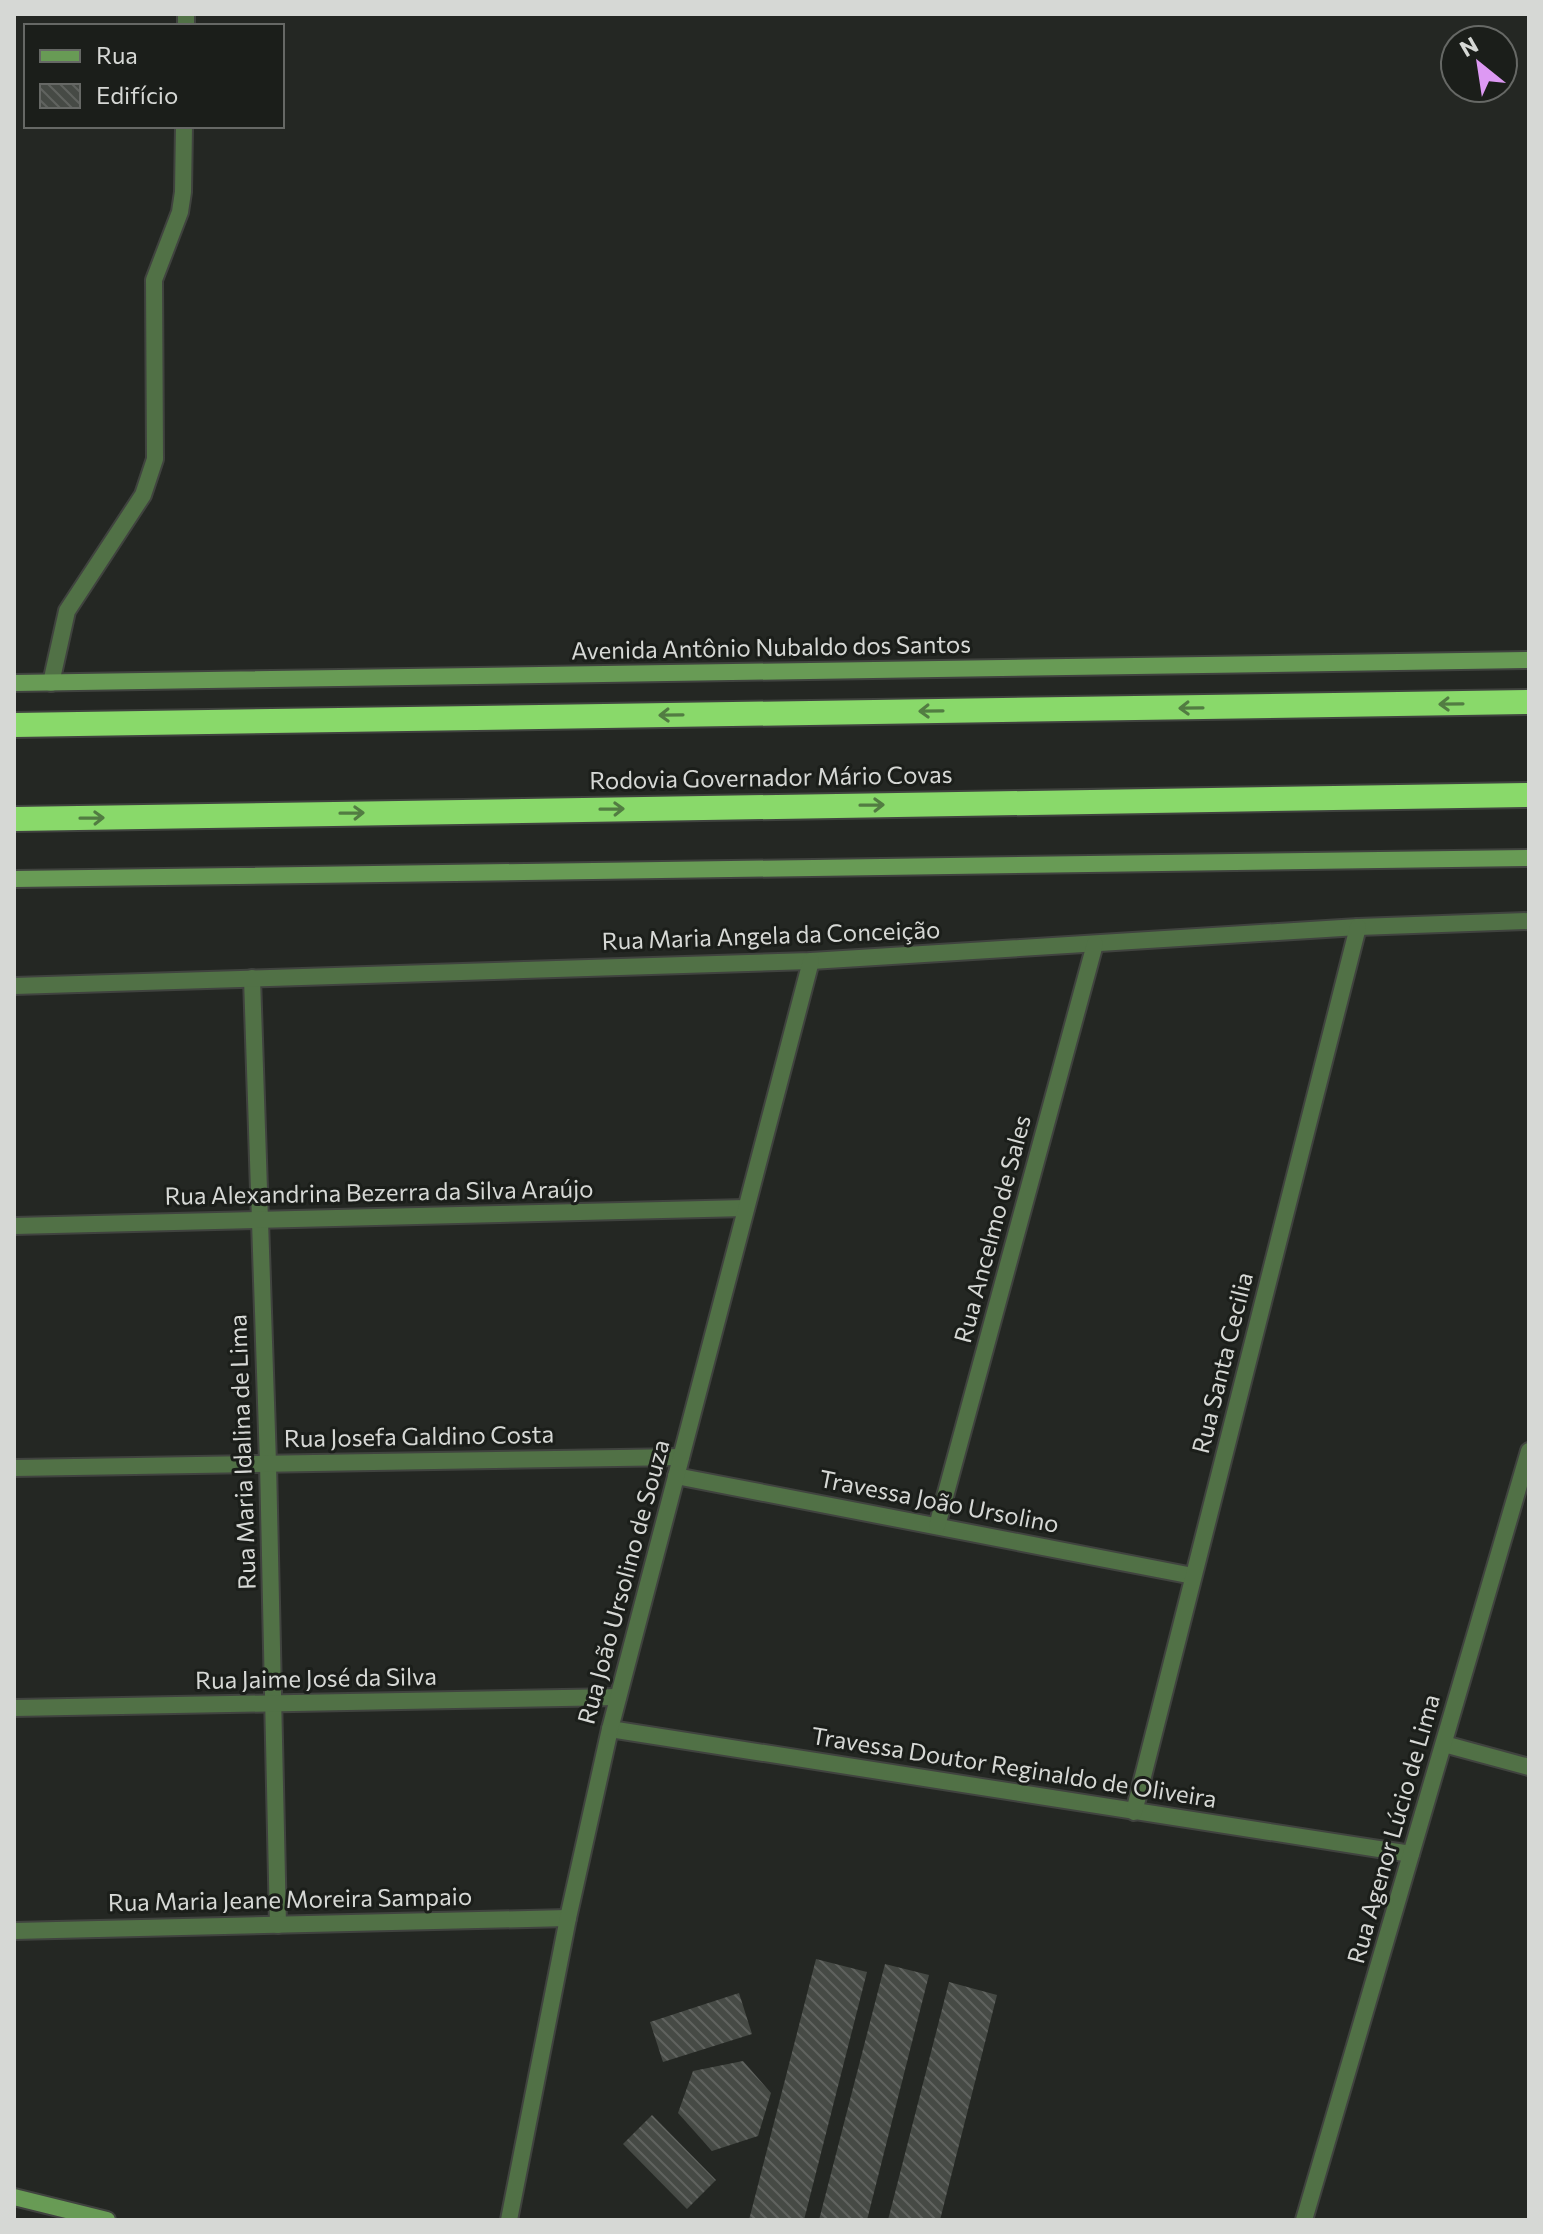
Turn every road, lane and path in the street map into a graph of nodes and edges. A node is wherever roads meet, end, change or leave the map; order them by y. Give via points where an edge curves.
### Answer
1 (184, 128) edge
2 (1529, 660) edge
3 (14, 683) edge
4 (51, 683) junction
5 (1529, 702) edge
6 (14, 725) edge
7 (1529, 795) edge
8 (14, 819) edge
9 (1529, 858) edge
10 (14, 879) edge
11 (1529, 921) edge
12 (1358, 927) junction
13 (1095, 944) junction
14 (811, 961) junction
15 (252, 978) junction
16 (14, 986) edge
17 (746, 1208) junction
18 (260, 1219) junction
19 (14, 1226) edge
20 (1529, 1451) edge
21 (681, 1457) junction
22 (268, 1463) junction
23 (14, 1468) edge
24 (676, 1476) junction
25 (937, 1526) junction
26 (1193, 1576) junction
27 (618, 1697) junction
28 (273, 1704) junction
29 (14, 1708) edge
30 (610, 1729) junction
31 (1444, 1744) junction
32 (1529, 1767) edge
33 (1134, 1812) junction
34 (1411, 1854) junction
35 (568, 1918) junction
36 (278, 1925) junction
37 (14, 1931) edge
38 (14, 2197) edge
39 (107, 2220) edge
40 (509, 2220) edge
41 (1304, 2220) edge

1 - 4 street via 180,212 154,280 155,459 143,495 67,611
2 - 4 street, Avenida Antônio Nubaldo dos Santos
3 - 4 street, Avenida Antônio Nubaldo dos Santos
5 -> 6 highway
8 -> 7 highway, Rodovia Governador Mário Covas
9 - 10 street
11 - 12 street, Rua Maria Angela da Conceição
12 - 13 street, Rua Maria Angela da Conceição
12 - 26 street, Rua Santa Cecilia
13 - 14 street, Rua Maria Angela da Conceição
13 - 25 street, Rua Ancelmo de Sales
14 - 15 street, Rua Maria Angela da Conceição
14 - 17 street, Rua João Ursolino de Souza
15 - 16 street, Rua Maria Angela da Conceição
15 - 18 street, Rua Maria Idalina de Lima
17 - 18 street, Rua Alexandrina Bezerra da Silva Araújo
17 - 21 street, Rua João Ursolino de Souza
18 - 19 street, Rua Alexandrina Bezerra da Silva Araújo
18 - 22 street, Rua Maria Idalina de Lima
20 - 31 street, Rua Agenor Lúcio de Lima
21 - 22 street, Rua Josefa Galdino Costa
21 - 24 street, Rua João Ursolino de Souza
22 - 23 street, Rua Josefa Galdino Costa
22 - 28 street, Rua Maria Idalina de Lima
24 - 25 street, Travessa João Ursolino
24 - 27 street, Rua João Ursolino de Souza
25 - 26 street, Travessa João Ursolino
26 - 33 street, Rua Santa Cecilia
27 - 28 street, Rua Jaime José da Silva
27 - 30 street, Rua João Ursolino de Souza
28 - 29 street, Rua Jaime José da Silva
28 - 36 street, Rua Maria Idalina de Lima
30 - 33 street, Travessa Doutor Reginaldo de Oliveira
30 - 35 street, Rua João Ursolino de Souza
31 - 32 street
31 - 34 street, Rua Agenor Lúcio de Lima
33 - 34 street, Travessa Doutor Reginaldo de Oliveira
34 - 41 street, Rua Agenor Lúcio de Lima
35 - 36 street, Rua Maria Jeane Moreira Sampaio
35 - 40 street, Rua João Ursolino de Souza
36 - 37 street, Rua Maria Jeane Moreira Sampaio
38 - 39 street

